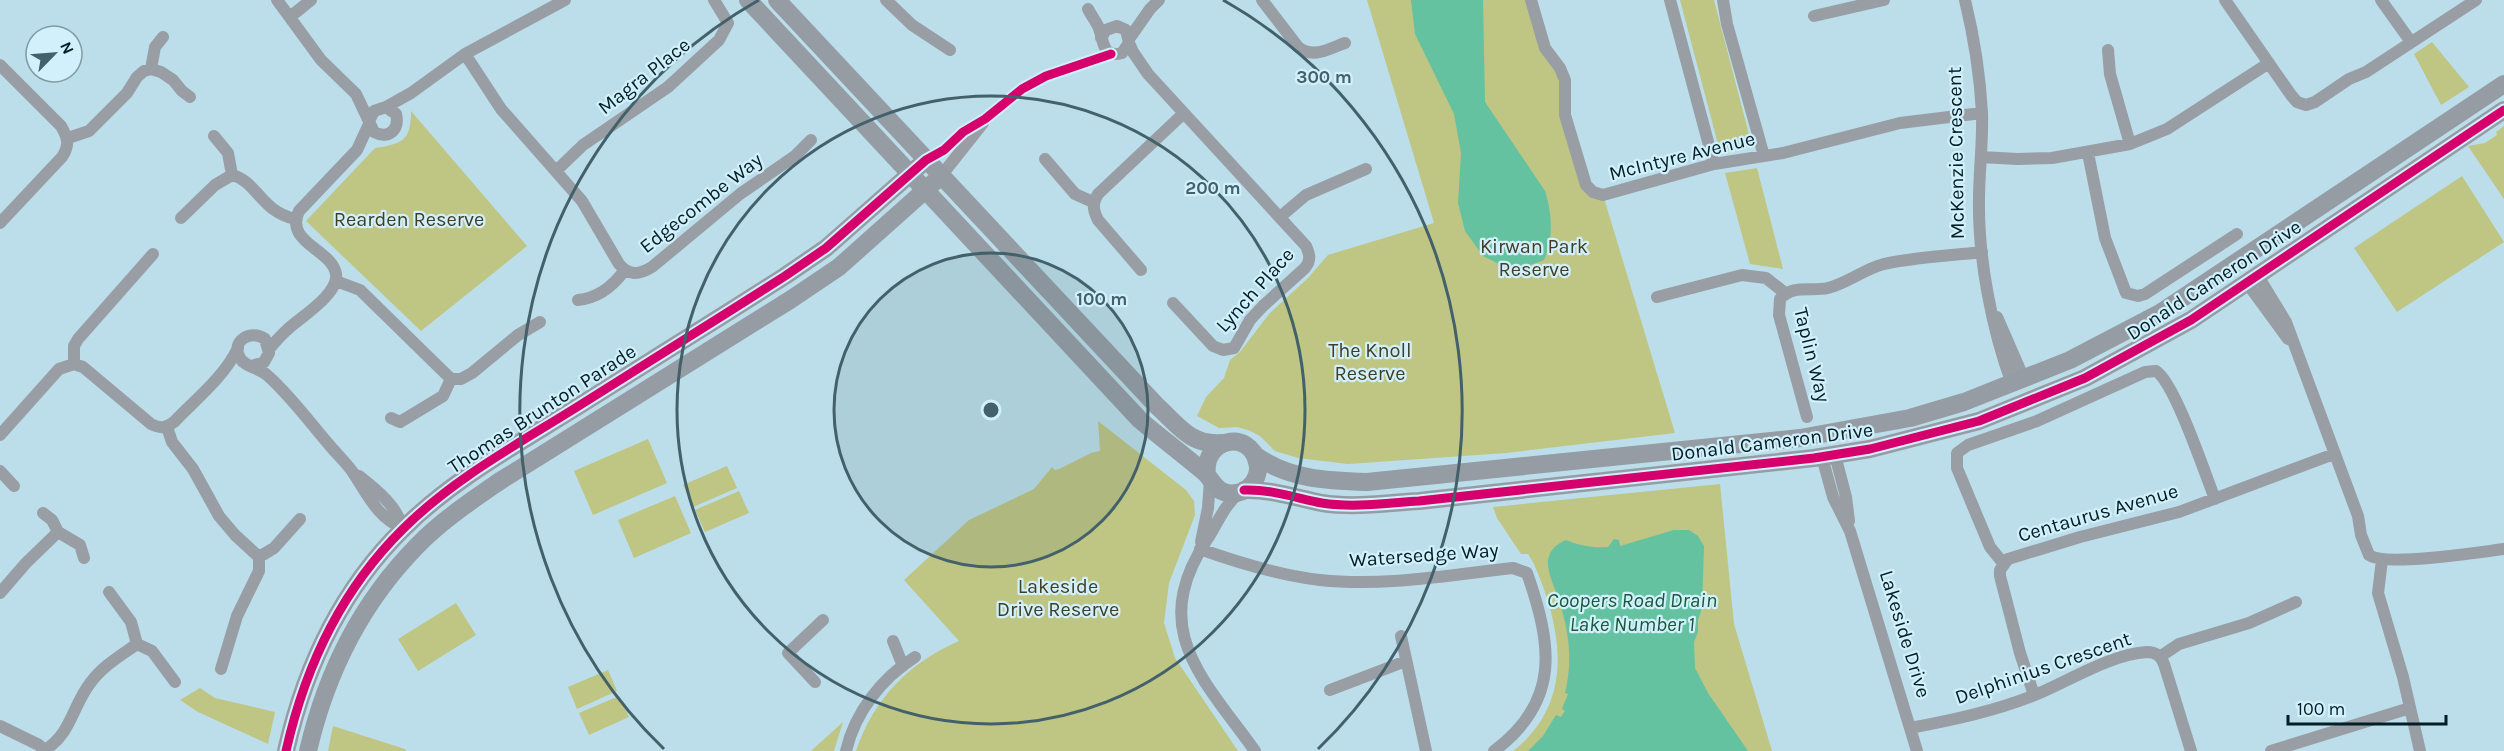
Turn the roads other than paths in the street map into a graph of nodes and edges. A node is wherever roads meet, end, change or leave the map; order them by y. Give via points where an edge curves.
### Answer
1 (277, 0) edge
2 (311, 0) edge
3 (565, 0) edge
4 (714, 0) edge
5 (748, 0) edge
6 (777, 0) edge
7 (886, 0) edge
8 (1262, 0) edge
9 (1531, 0) edge
10 (1670, 0) edge
11 (1723, 0) edge
12 (1884, 0) edge
13 (1965, 0) edge
14 (2225, 0) edge
15 (2381, 0) edge
16 (2476, 0) edge
17 (1154, 4) edge
18 (1084, 5) edge
19 (1814, 16) dead end
20 (291, 17) junction
21 (1116, 26) junction
22 (163, 37) dead end
23 (1101, 39) junction
24 (1129, 41) junction
25 (2411, 42) junction
26 (1345, 43) dead end
27 (950, 50) dead end
28 (2108, 50) dead end
29 (465, 54) junction
30 (1112, 54) junction
31 (2269, 63) junction
32 (0, 65) edge
33 (1071, 67) junction
34 (151, 69) junction
35 (1148, 74) junction
36 (2504, 84) edge
37 (411, 93) junction
38 (356, 94) junction
39 (190, 97) dead end
40 (384, 107) junction
41 (2504, 110) edge
42 (1184, 113) junction
43 (1982, 113) junction
44 (985, 119) junction
45 (370, 121) junction
46 (398, 122) junction
47 (383, 135) junction
48 (214, 136) dead end
49 (68, 138) junction
50 (811, 140) dead end
51 (2130, 144) junction
52 (357, 150) junction
53 (2088, 153) junction
54 (1764, 156) junction
55 (1981, 157) junction
56 (1045, 159) dead end
57 (926, 160) junction
58 (1714, 164) junction
59 (1366, 169) dead end
60 (557, 170) junction
61 (232, 175) junction
62 (910, 175) junction
63 (941, 176) junction
64 (925, 191) junction
65 (1094, 202) junction
66 (1280, 217) junction
67 (181, 218) dead end
68 (295, 219) junction
69 (0, 223) edge
70 (2237, 234) dead end
71 (1982, 252) junction
72 (153, 254) dead end
73 (2240, 261) junction
74 (1141, 270) dead end
75 (624, 271) junction
76 (2252, 280) junction
77 (336, 281) junction
78 (1785, 293) junction
79 (1657, 297) dead end
80 (578, 300) dead end
81 (1173, 303) dead end
82 (540, 322) dead end
83 (288, 328) junction
84 (255, 334) junction
85 (237, 348) junction
86 (269, 351) junction
87 (74, 364) junction
88 (251, 366) junction
89 (221, 375) junction
90 (452, 378) junction
91 (2018, 382) junction
92 (283, 392) junction
93 (2027, 403) junction
94 (1807, 417) dead end
95 (391, 418) dead end
96 (167, 427) junction
97 (1825, 434) junction
98 (0, 435) edge
99 (1222, 443) junction
100 (2334, 454) junction
101 (1255, 455) junction
102 (1828, 456) junction
103 (0, 471) edge
104 (1208, 478) junction
105 (14, 486) dead end
106 (1242, 492) junction
107 (2215, 499) junction
108 (43, 513) dead end
109 (300, 519) dead end
110 (395, 527) junction
111 (57, 532) junction
112 (418, 545) junction
113 (1200, 549) junction
114 (2504, 549) edge
115 (259, 557) junction
116 (84, 558) dead end
117 (2003, 563) junction
118 (2381, 564) junction
119 (109, 592) dead end
120 (0, 593) edge
121 (2296, 602) dead end
122 (823, 620) dead end
123 (1401, 636) dead end
124 (893, 641) dead end
125 (136, 644) junction
126 (2161, 656) junction
127 (915, 657) dead end
128 (1406, 661) junction
129 (903, 666) junction
130 (221, 669) dead end
131 (174, 682) dead end
132 (814, 682) dead end
133 (1330, 690) dead end
134 (2034, 695) junction
135 (2410, 708) junction
136 (0, 726) edge
137 (1910, 728) junction
138 (287, 747) edge
139 (309, 749) edge
140 (2276, 750) edge
141 (45, 751) edge
142 (846, 751) edge
143 (1255, 751) edge
144 (1426, 751) edge
145 (1494, 751) edge
146 (1917, 751) edge
147 (2191, 751) edge
148 (2420, 751) edge

1 - 20 street
2 - 20 street
3 - 29 street
4 - 60 street, Magra Place via 728,24 718,40 668,87 583,145
5 - 62 street
6 - 57 street
7 - 27 street via 912,25
8 - 26 street via 1306,53 1316,54
9 - 58 street, McIntyre Avenue via 1545,48 1565,80 1565,115 1586,185 1593,192 1603,195
10 - 58 street
11 - 54 street
12 - 19 street
13 - 43 street, McKenzie Crescent via 1977,59
14 - 31 street
15 - 25 street
16 - 25 street
17 - 21 street
17 - 24 street
18 - 21 street
18 - 23 street
20 - 38 street via 321,60
21 - 23 street via 1106,30
21 - 24 street via 1126,30
22 - 34 street via 155,47
23 - 30 street via 1104,49
23 - 33 street via 1089,56
24 - 30 street via 1122,53
24 - 35 street
25 - 31 street via 2306,105 2297,102
28 - 51 street via 2110,74
29 - 37 street
29 - 60 street, Edgecombe Way via 501,109
30 - 33 street
30 - 35 street
31 - 51 street via 2167,129
32 - 49 street via 61,126
33 - 44 street via 1022,89
34 - 39 street via 173,80
34 - 49 street via 137,77 127,93 89,131
35 - 42 street
36 - 73 street, Donald Cameron Drive
37 - 40 street
37 - 46 street
38 - 40 street
38 - 45 street
40 - 45 street via 374,111
40 - 46 street via 393,111
41 - 76 street, Donald Cameron Drive
42 - 65 street
42 - 66 street
43 - 54 street, McIntyre Avenue via 1900,123
43 - 55 street, McKenzie Crescent
44 - 57 street
44 - 63 street
45 - 47 street via 374,132
45 - 52 street
46 - 47 street via 393,132
47 - 52 street
48 - 61 street via 228,153
49 - 69 street via 68,148 62,157
50 - 75 street, Edgecombe Way via 652,267 633,274
51 - 53 street
52 - 68 street
53 - 55 street via 2017,159
53 - 70 street via 2105,238 2126,292 2145,294
54 - 58 street, McIntyre Avenue
55 - 71 street, McKenzie Crescent
56 - 65 street via 1076,195
57 - 62 street, Thomas Brunton Parade
57 - 63 street
59 - 66 street via 1306,195
60 - 75 street, Edgecombe Way via 582,201
61 - 67 street via 215,185
61 - 68 street via 246,181 273,211
62 - 64 street
62 - 110 street, Thomas Brunton Parade via 794,271 498,457 418,516
63 - 64 street, Thomas Brunton Parade
63 - 99 street via 1157,406 1194,440
64 - 104 street via 1132,411
64 - 112 street, Thomas Brunton Parade via 839,267 500,481 455,512
65 - 74 street via 1098,220
66 - 81 street, Lynch Place via 1306,246 1309,263 1251,320 1234,348 1223,350 1213,346
68 - 77 street via 300,236 331,264
71 - 78 street, Taplin Way via 1882,264 1844,284
71 - 91 street, McKenzie Crescent via 1999,348
72 - 87 street via 78,339
73 - 76 street
73 - 91 street, Donald Cameron Drive via 2121,336
75 - 80 street via 610,288
76 - 93 street, Donald Cameron Drive via 2135,353
76 - 100 street via 2278,307
77 - 83 street via 318,305
77 - 90 street via 360,290
78 - 79 street via 1766,278 1742,275
78 - 94 street, Taplin Way via 1778,306 1779,315
82 - 90 street via 472,373 461,379
83 - 84 street
83 - 86 street
84 - 85 street via 242,339
84 - 86 street via 265,339
85 - 88 street via 239,357
85 - 89 street
86 - 88 street via 264,362
86 - 92 street
87 - 96 street via 83,367 151,424
87 - 98 street via 59,369
88 - 89 street
88 - 92 street
89 - 96 street
90 - 95 street via 443,396 400,422
91 - 93 street, McKenzie Crescent
91 - 97 street, Donald Cameron Drive via 1910,418
92 - 110 street via 351,470 383,496
93 - 102 street, Donald Cameron Drive via 1926,436
96 - 115 street via 172,442 193,469 219,516
97 - 101 street, Donald Cameron Drive via 1367,482 1292,475
97 - 102 street, Lakeside Drive
99 - 101 street via 1241,443
99 - 104 street via 1211,453 1206,467
100 - 107 street, Centaurus Avenue
100 - 118 street via 2369,555
101 - 106 street via 1256,479
102 - 106 street, Donald Cameron Drive via 1363,504 1323,503 1257,490
102 - 137 street, Lakeside Drive via 1846,497 1850,531
103 - 105 street
104 - 106 street via 1222,492
104 - 113 street via 1208,508
106 - 113 street via 1220,515
107 - 117 street, Centaurus Avenue via 2156,519 2055,544
107 - 117 street via 2165,380 2156,371 2145,372 1957,453 1957,468 1990,547
108 - 111 street
109 - 115 street via 274,548
110 - 112 street
110 - 138 street, Thomas Brunton Parade via 338,613 310,668
111 - 116 street via 80,546
111 - 120 street
112 - 139 street, Thomas Brunton Parade via 362,615 334,668
113 - 143 street via 1182,596 1186,649
113 - 145 street, Watersedge Way via 1280,574 1321,580 1362,582 1513,568 1527,573 1547,646 1544,686 1528,718
114 - 118 street
115 - 130 street via 259,571 237,616
117 - 134 street, Centaurus Avenue via 2000,576
118 - 135 street via 2378,593
119 - 125 street via 131,622
121 - 126 street via 2179,644
122 - 132 street via 788,653
123 - 128 street
124 - 129 street
125 - 131 street via 152,651
125 - 141 street via 102,669 80,698 64,735
126 - 134 street, Delphinius Crescent via 2144,652 2116,660
126 - 147 street, Delphinius Crescent
127 - 129 street
128 - 133 street
128 - 144 street
129 - 142 street via 873,696
134 - 137 street, Delphinius Crescent via 1955,720
135 - 140 street
135 - 148 street
136 - 141 street
137 - 146 street, Lakeside Drive

